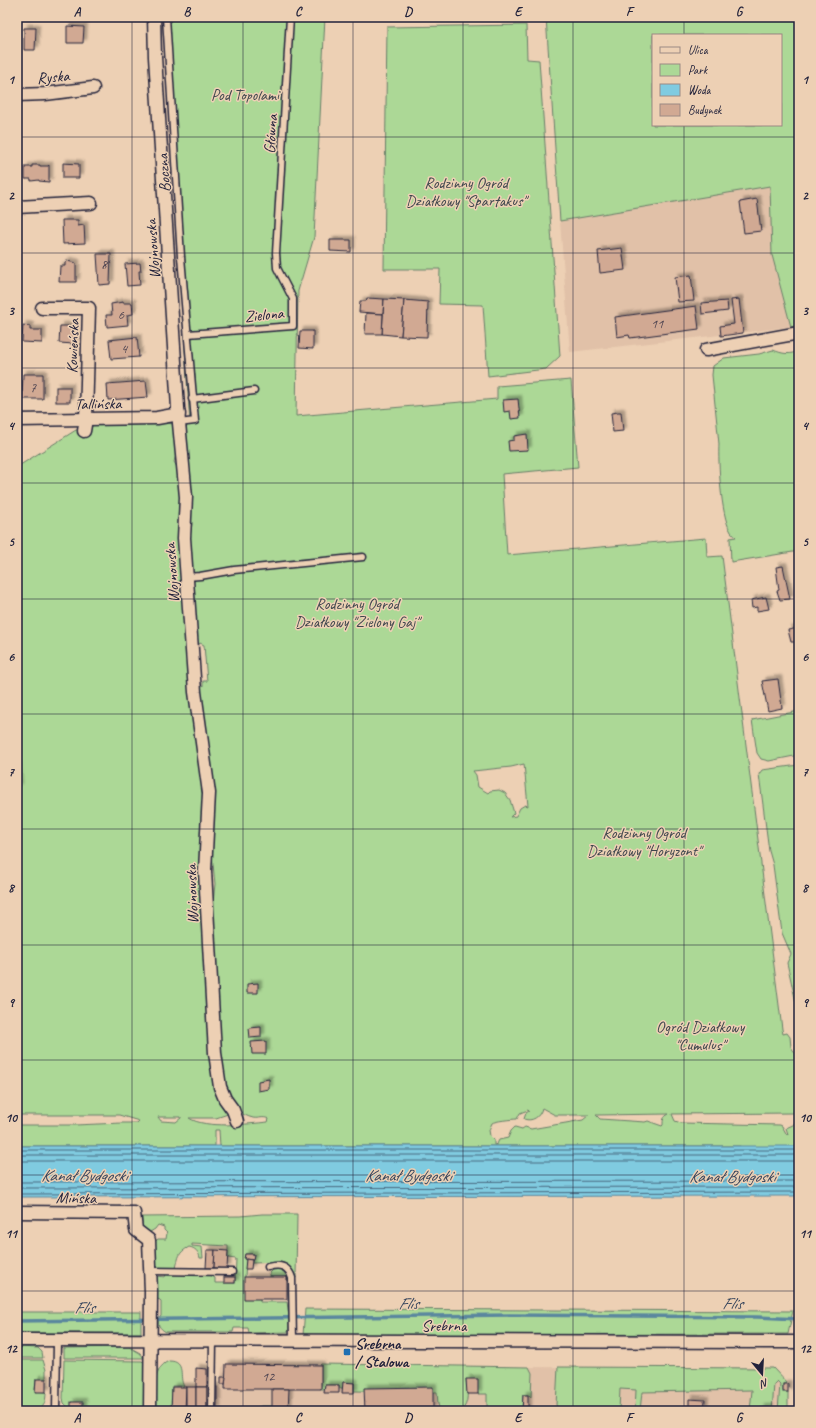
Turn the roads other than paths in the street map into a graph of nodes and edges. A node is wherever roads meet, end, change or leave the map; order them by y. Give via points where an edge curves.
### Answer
1 (154, 17) edge
2 (166, 17) edge
3 (290, 17) edge
4 (93, 88) dead end
5 (17, 95) edge
6 (91, 203) dead end
7 (17, 207) edge
8 (276, 253) joint
9 (42, 308) dead end
10 (799, 333) edge
11 (188, 334) junction
12 (706, 350) dead end
13 (254, 391) dead end
14 (192, 399) junction
15 (179, 419) junction
16 (17, 420) edge
17 (85, 425) junction
18 (363, 557) dead end
19 (187, 577) junction
20 (237, 1121) dead end
21 (17, 1212) edge
22 (268, 1267) dead end
23 (150, 1271) junction
24 (232, 1272) dead end
25 (17, 1340) edge
26 (57, 1340) junction
27 (151, 1340) junction
28 (213, 1341) junction
29 (293, 1341) junction
30 (799, 1342) edge
31 (56, 1411) edge
32 (150, 1411) edge
33 (212, 1411) edge

1 - 15 street, Wojnowska
2 - 11 lane, Boczna
3 - 8 lane, Główna
4 - 5 street, Ryska
6 - 7 street
8 - 11 lane, Zielona via 277,268 293,299 293,326
9 - 17 street, Kowieńska via 89,308
10 - 12 street
11 - 14 lane, Boczna
13 - 14 lane
14 - 15 lane, Boczna via 195,421
15 - 17 street, Tallińska via 157,418
15 - 19 street, Wojnowska via 186,497 184,538
16 - 17 street, Tallińska
18 - 19 lane
19 - 20 street, Wojnowska via 195,692 210,793 205,871 215,1053 220,1087
21 - 23 street, Mińska via 134,1213 136,1230 149,1240
22 - 29 lane via 282,1265 291,1273
23 - 24 lane
23 - 27 street
25 - 26 street, Srebrna
26 - 27 street, Srebrna
26 - 31 lane
27 - 28 street, Srebrna
27 - 32 street
28 - 29 street, Srebrna
28 - 33 lane
29 - 30 street, Srebrna

